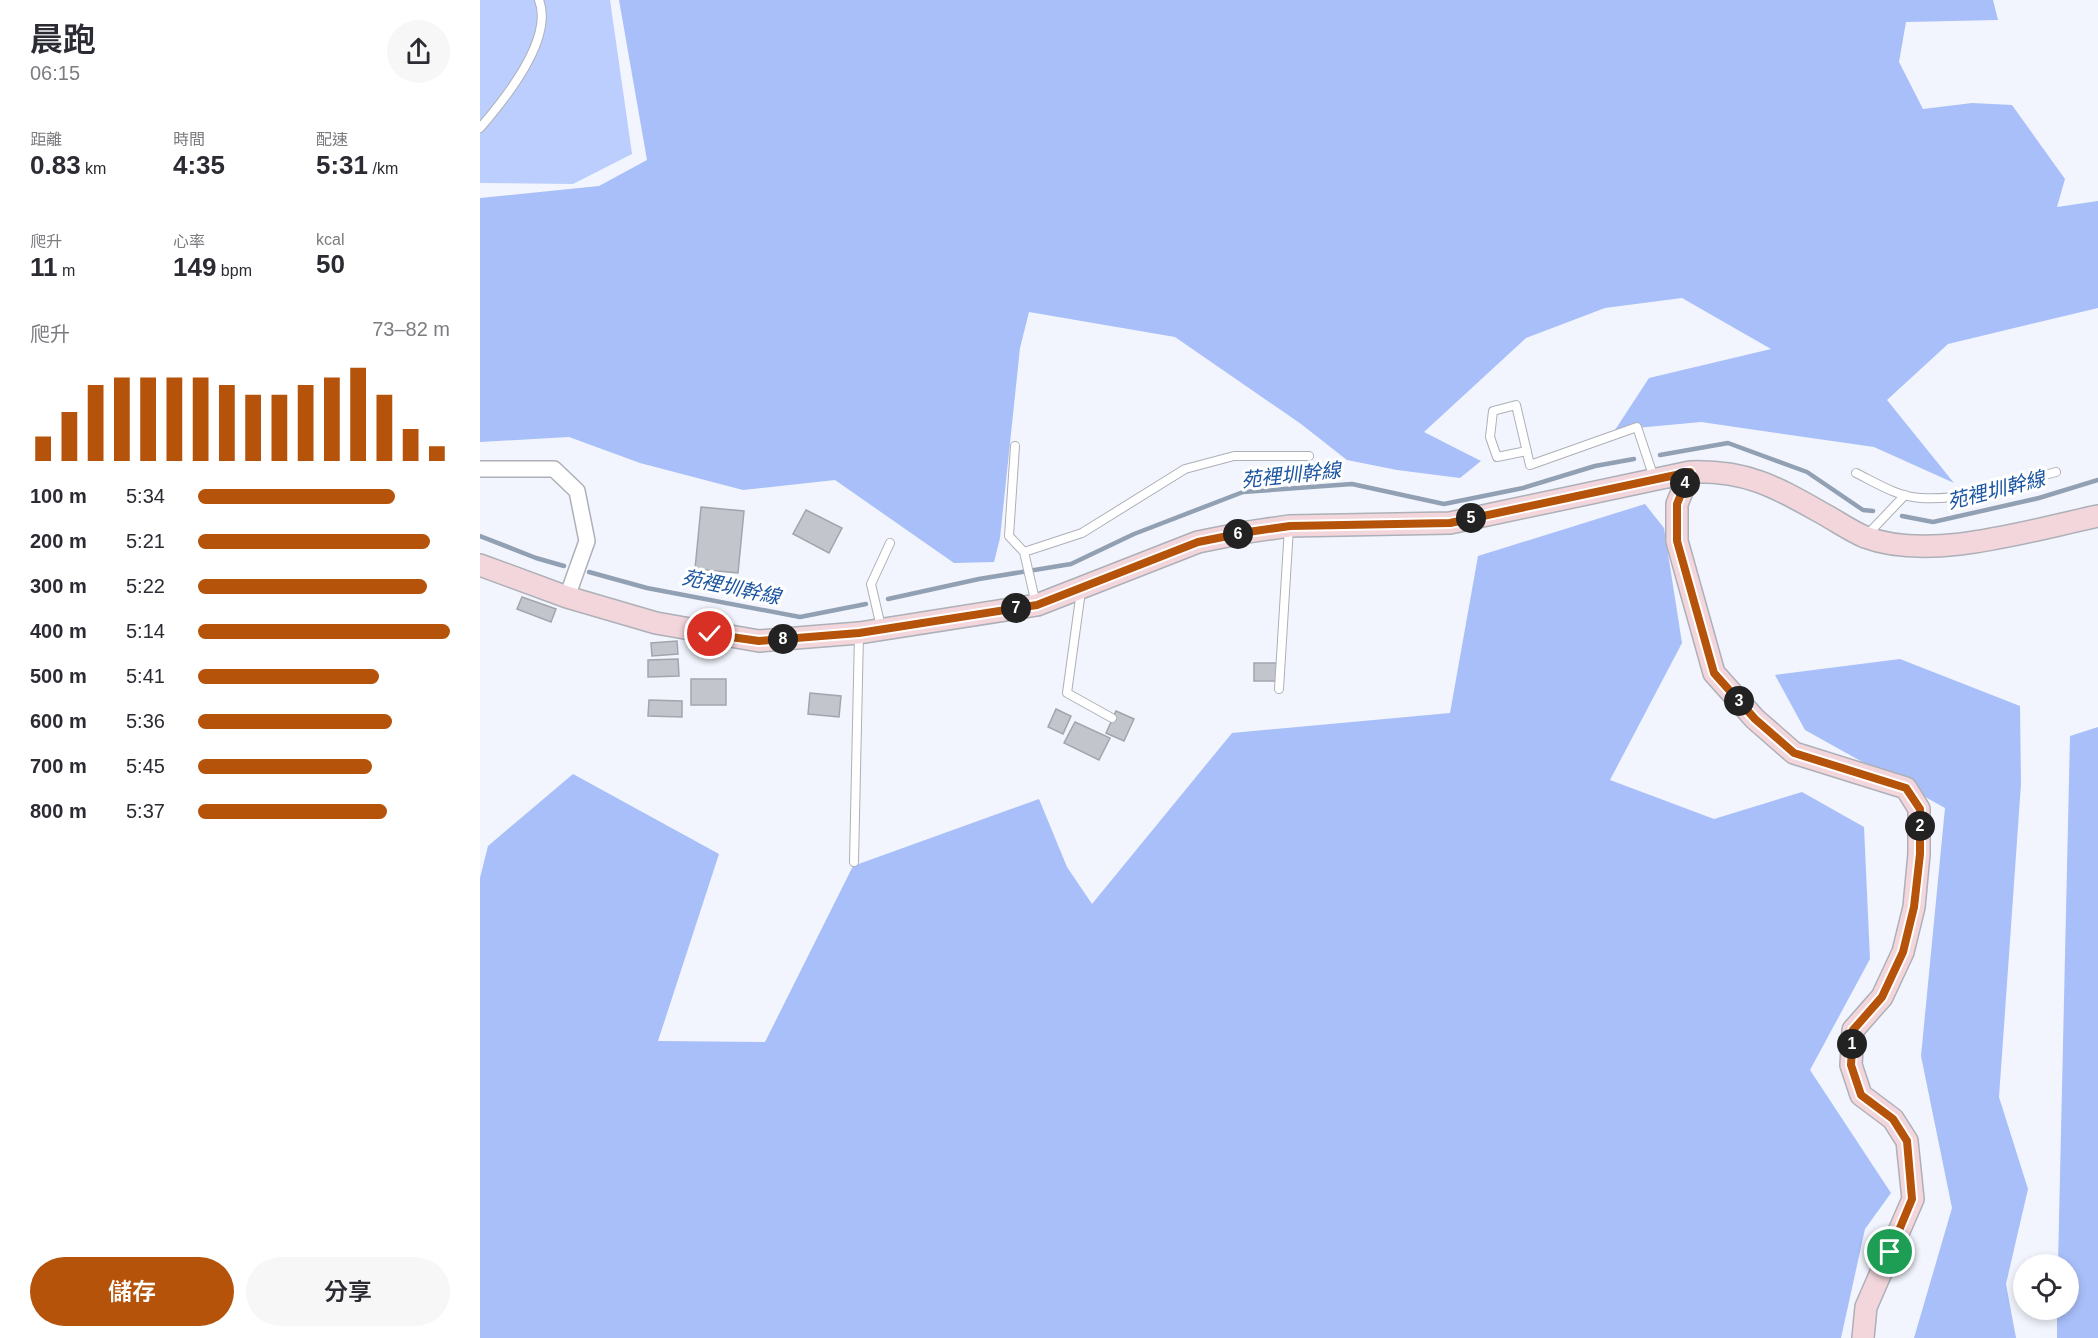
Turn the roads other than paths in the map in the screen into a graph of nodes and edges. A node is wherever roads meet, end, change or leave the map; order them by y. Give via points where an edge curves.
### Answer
1 (539, 0) edge
2 (480, 128) edge
3 (1015, 446) dead end
4 (1527, 451) junction
5 (1309, 456) dead end
6 (480, 469) edge
7 (1690, 472) junction
8 (2056, 472) dead end
9 (1856, 473) dead end
10 (1655, 479) junction
11 (1905, 495) junction
12 (2098, 516) edge
13 (1290, 526) junction
14 (1865, 537) junction
15 (890, 543) dead end
16 (1024, 552) junction
17 (480, 565) edge
18 (1081, 590) junction
19 (567, 597) junction
20 (1037, 605) junction
21 (882, 628) junction
22 (859, 633) junction
23 (1279, 688) dead end
24 (1112, 718) dead end
25 (854, 862) dead end
26 (1863, 1338) edge

1 - 2 lane via 544,15 534,49
3 - 16 lane via 1009,536
4 - 4 lane via 1516,405 1493,411 1490,437 1497,457
4 - 10 lane via 1530,465 1637,427
5 - 16 lane via 1234,456 1185,469 1082,533
6 - 19 street via 554,469 577,491 587,541
7 - 10 street
7 - 14 street via 1721,471 1748,477
7 - 26 street via 1677,504 1677,541 1714,673 1755,719 1794,753 1906,788 1920,809 1914,907 1903,952 1882,997 1853,1030 1851,1065 1861,1095 1893,1119 1907,1141 1912,1199 1866,1307
8 - 11 lane via 1955,496
9 - 11 lane
10 - 13 street via 1450,523
11 - 14 lane
12 - 14 street via 1971,543 1930,546
13 - 18 street via 1198,542
13 - 23 lane
15 - 21 lane via 871,584
16 - 20 lane
17 - 19 street
18 - 20 street
18 - 24 lane via 1067,693
19 - 22 street via 656,623 759,641
20 - 21 street
21 - 22 street
22 - 25 lane

